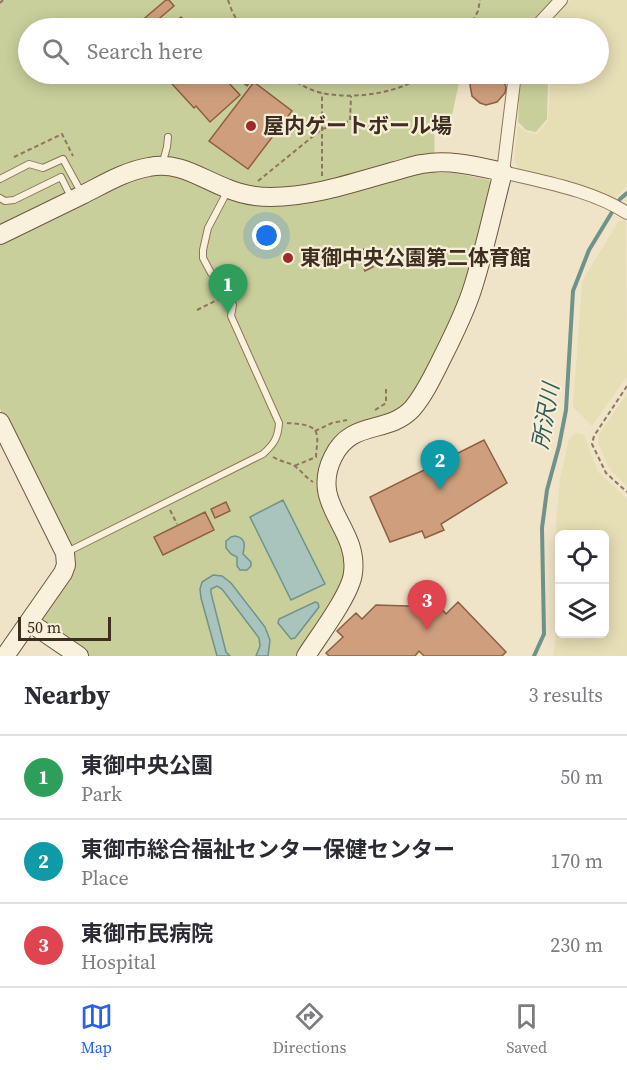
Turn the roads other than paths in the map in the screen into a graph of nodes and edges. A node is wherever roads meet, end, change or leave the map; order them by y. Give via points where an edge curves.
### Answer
1 (561, 0) edge
2 (544, 18) edge
3 (514, 84) edge
4 (168, 137) dead end
5 (162, 165) junction
6 (503, 172) junction
7 (0, 179) edge
8 (228, 189) junction
9 (77, 197) junction
10 (0, 198) edge
11 (626, 212) edge
12 (0, 235) edge
13 (0, 422) edge
14 (65, 553) junction
15 (29, 622) junction
16 (5, 656) edge
17 (80, 656) edge
18 (306, 656) edge

1 - 2 street
3 - 6 street
4 - 5 lane
5 - 8 street via 195,173
5 - 9 street via 132,171
6 - 8 street via 424,160 294,196 246,195
6 - 11 street via 582,193
6 - 18 street via 472,288 451,341 420,400 398,420 349,437 340,445 328,469 327,496 352,550 353,575 344,597
7 - 9 lane via 29,164 43,168 63,159
8 - 14 lane via 208,228 203,258 211,273 222,281 232,305 231,316 279,423 278,434 263,454
9 - 10 lane via 61,177 15,200
9 - 12 street
13 - 14 street
14 - 15 street via 64,577
15 - 16 street
15 - 17 street

